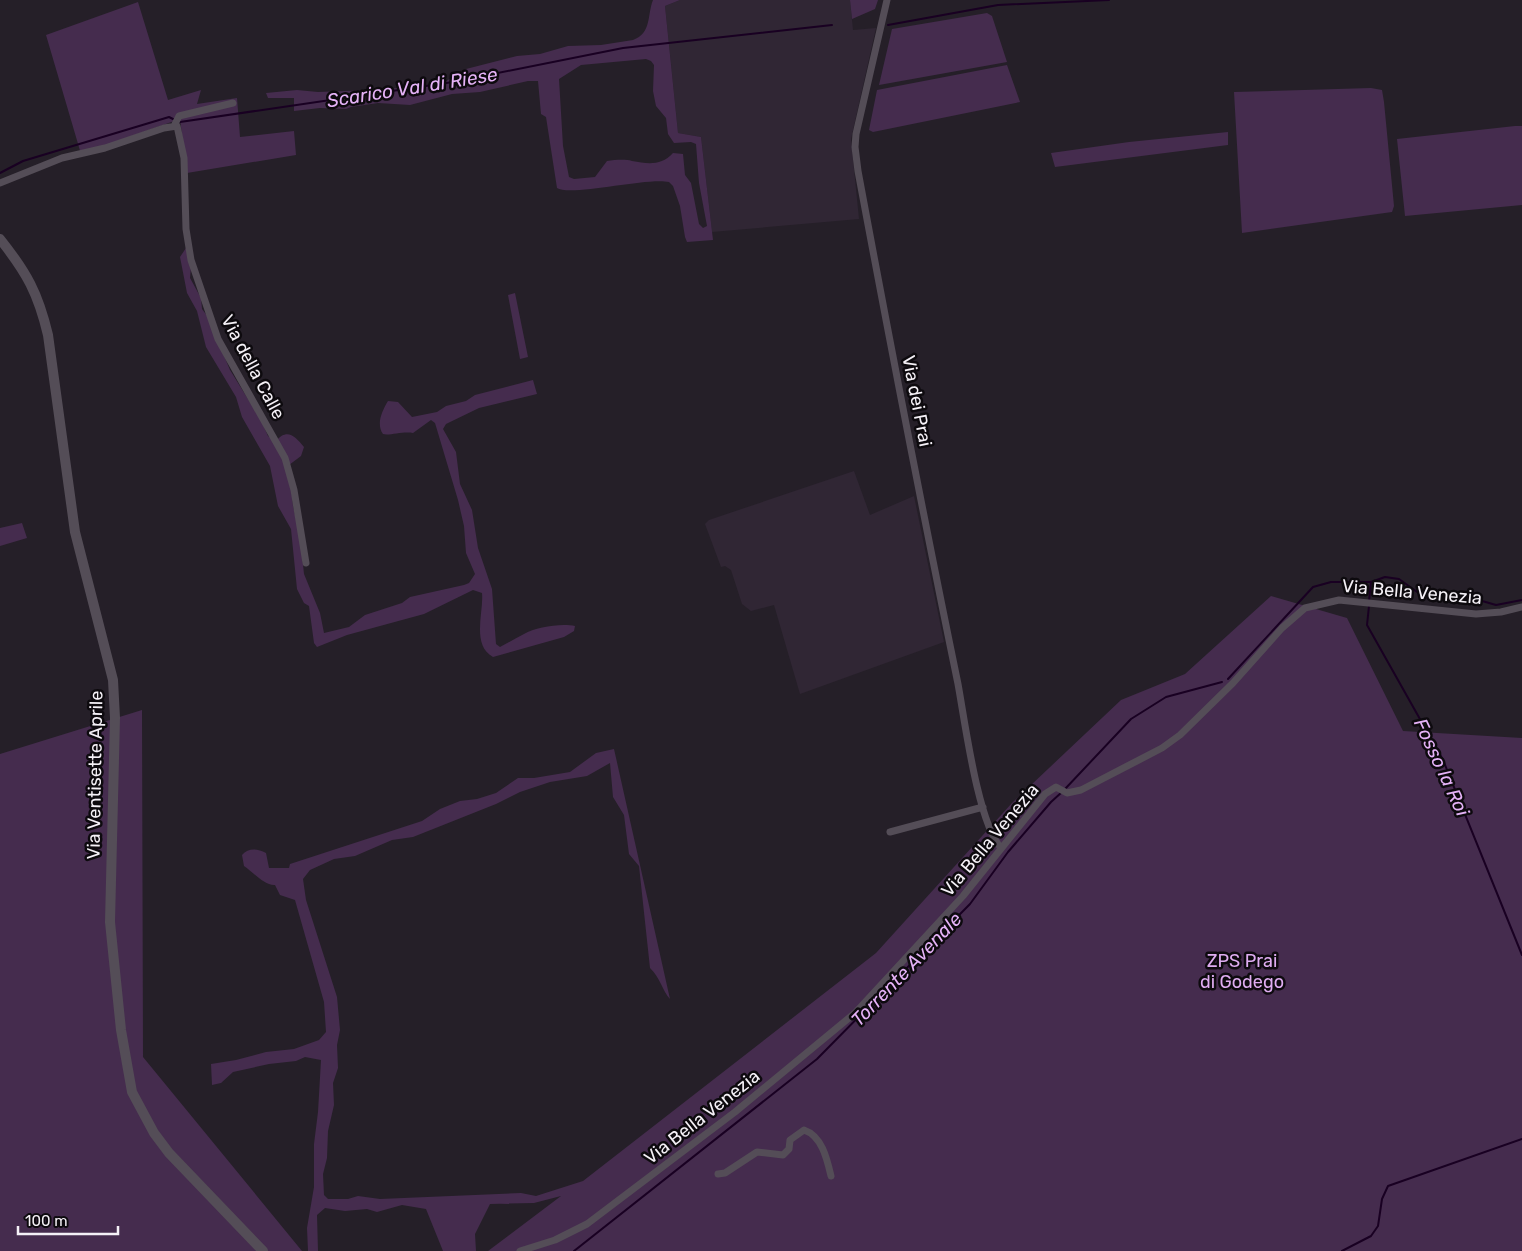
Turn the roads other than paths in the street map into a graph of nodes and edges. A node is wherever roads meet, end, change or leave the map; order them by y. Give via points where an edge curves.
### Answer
1 (887, 0) edge
2 (233, 103) dead end
3 (174, 126) junction
4 (0, 183) edge
5 (0, 239) edge
6 (306, 563) dead end
7 (1522, 608) edge
8 (983, 807) junction
9 (890, 832) dead end
10 (1001, 848) junction
11 (718, 1174) dead end
12 (831, 1176) dead end
13 (262, 1251) edge
14 (520, 1251) edge

1 - 8 street, Via dei Prai via 855,147 916,476
2 - 3 street via 179,116
3 - 4 street via 55,161
3 - 6 street, Via della Calle via 178,126 184,158 186,229 191,260 218,339 285,458 294,490
5 - 13 main road, Via Ventisette Aprile via 32,284 41,306 48,335 75,532 113,680 110,922 121,1030 132,1092 169,1153
7 - 10 street, Via Bella Venezia via 1476,614 1330,601 1306,608 1282,628 1180,735 1162,748 1081,790 1050,789
8 - 9 street
8 - 10 street, Via dei Prai via 993,838
10 - 14 street, Via Bella Venezia via 963,896 855,1013 741,1107 586,1224 555,1240
11 - 12 street via 725,1173 757,1152 783,1155 789,1149 790,1140 804,1130 820,1144

